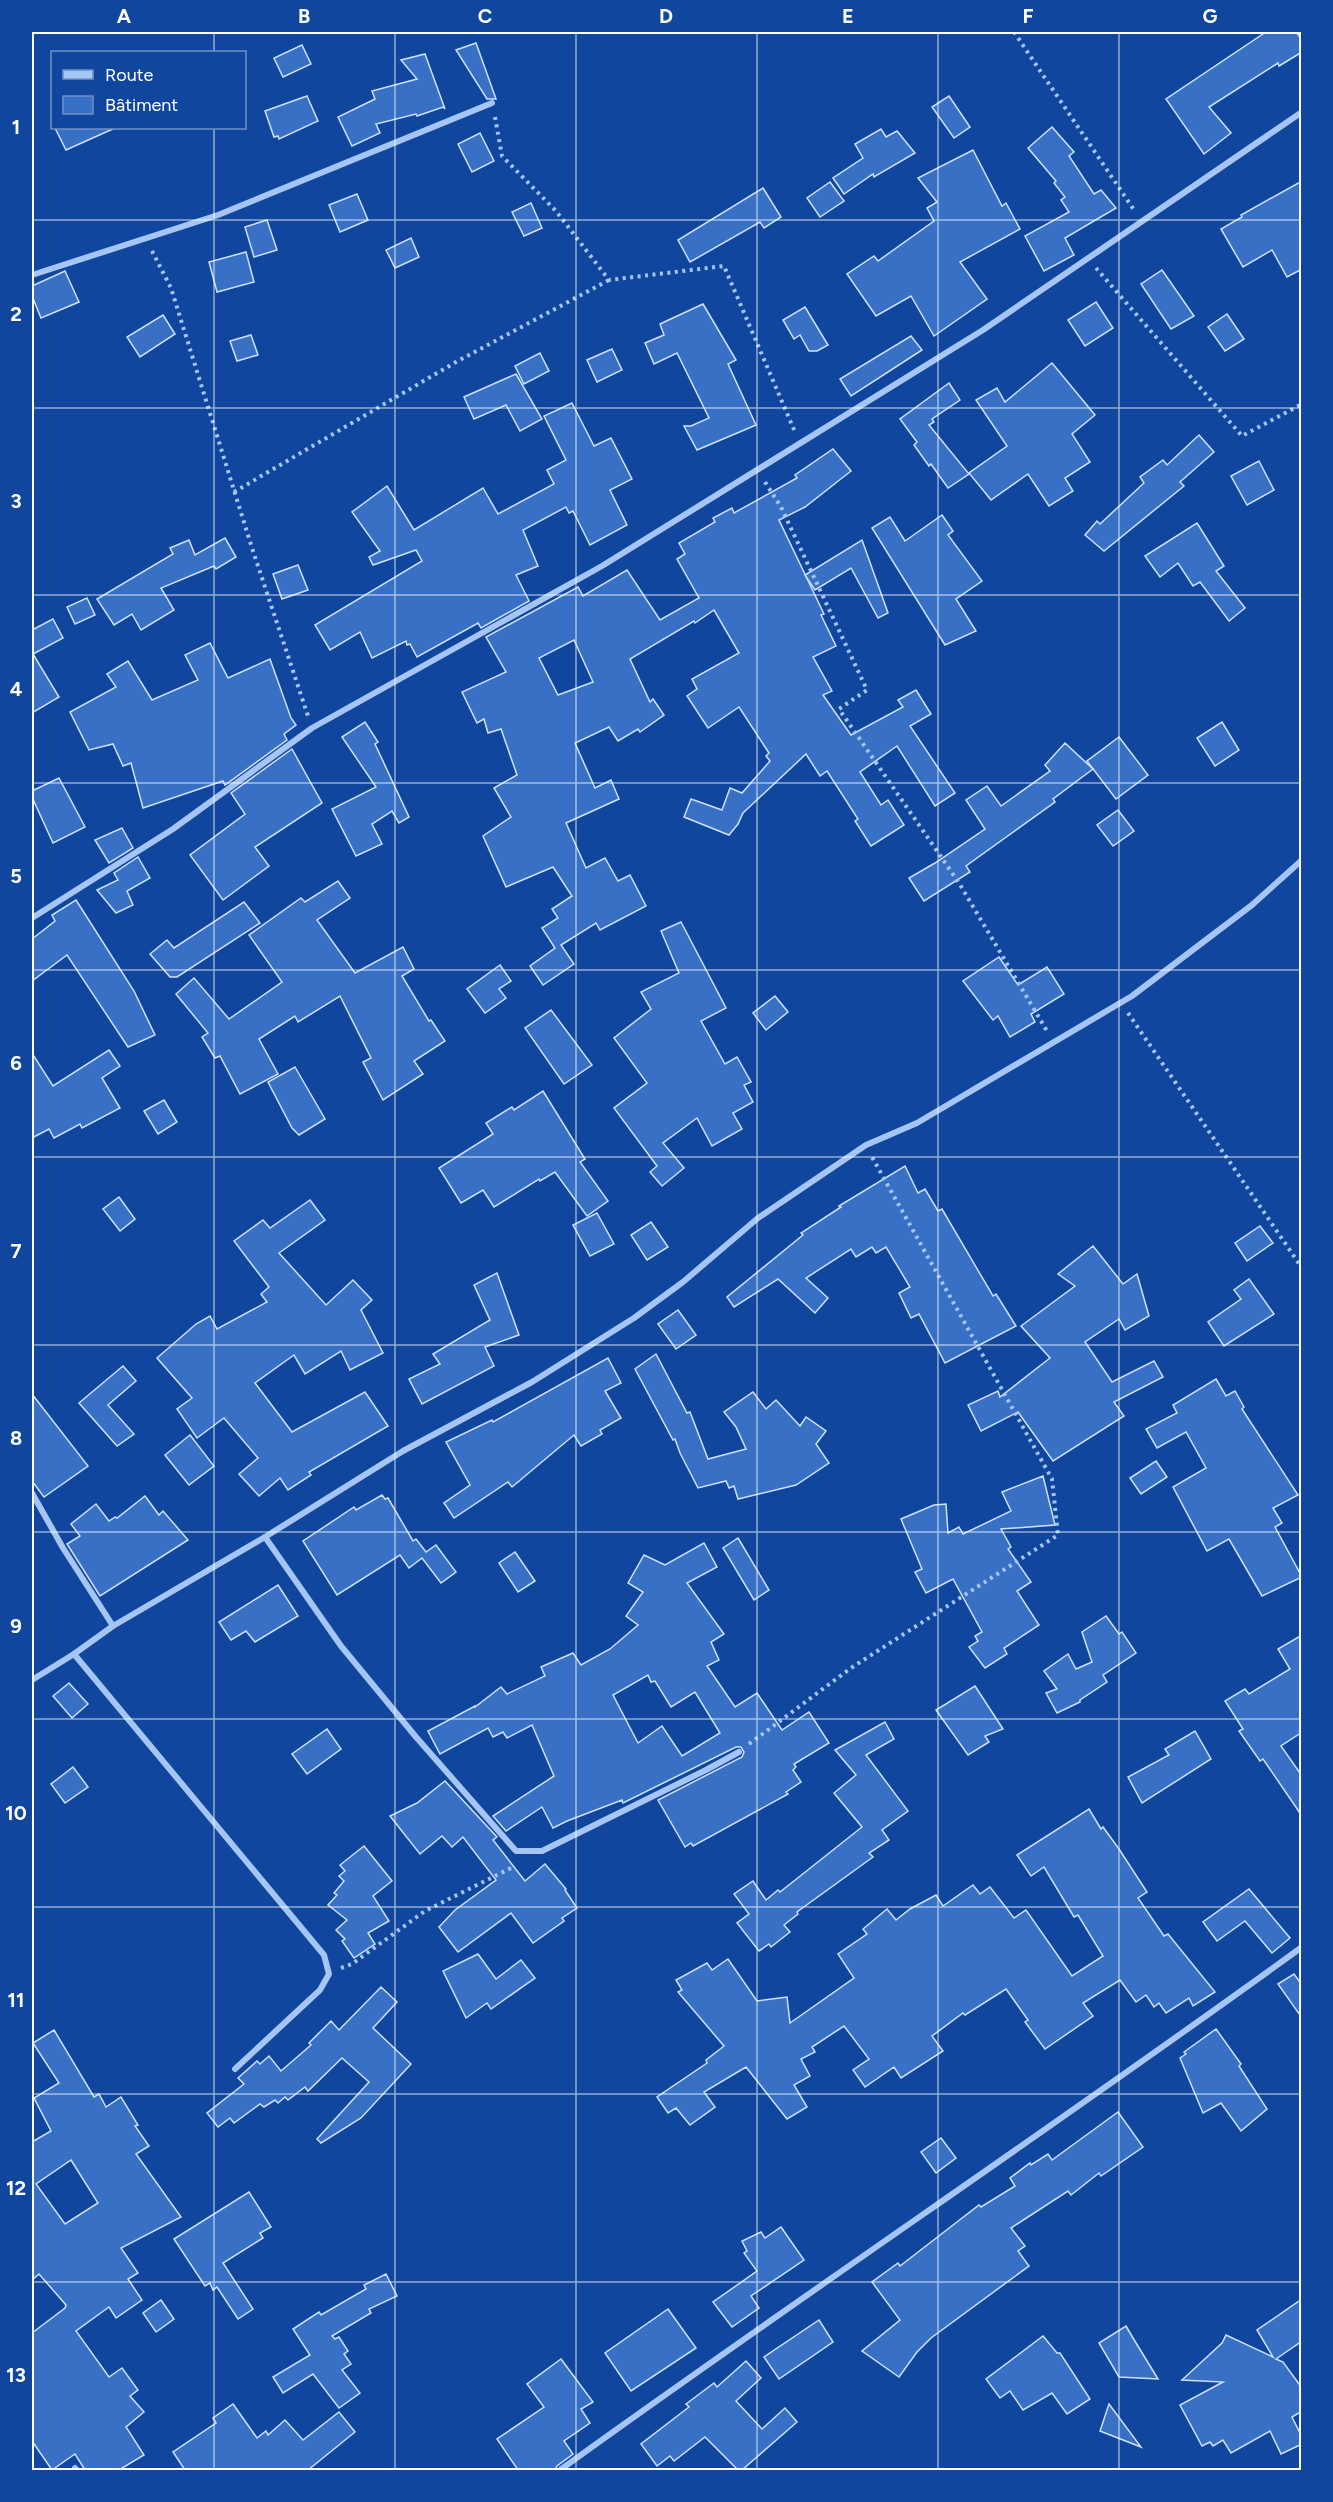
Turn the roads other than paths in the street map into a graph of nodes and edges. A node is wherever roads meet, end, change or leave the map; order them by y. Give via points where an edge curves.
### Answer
1 (492, 103) road end
2 (1302, 112) edge
3 (32, 275) edge
4 (1302, 860) edge
5 (32, 918) edge
6 (32, 1493) edge
7 (266, 1537) junction
8 (113, 1626) junction
9 (74, 1654) junction
10 (32, 1680) edge
11 (738, 1752) road end
12 (1302, 1947) edge
13 (235, 2068) dead end
14 (561, 2470) edge

1 - 3 street via 218,215
2 - 5 street via 983,330 602,566 312,728 173,828
4 - 7 street via 1252,905 1132,996 917,1123 866,1145 758,1218 634,1318 532,1382 403,1451
6 - 8 street
7 - 8 street
7 - 11 street via 341,1646 516,1851 542,1851
8 - 9 street
9 - 10 street
9 - 13 street via 324,1955 328,1974 320,1990
12 - 14 street

